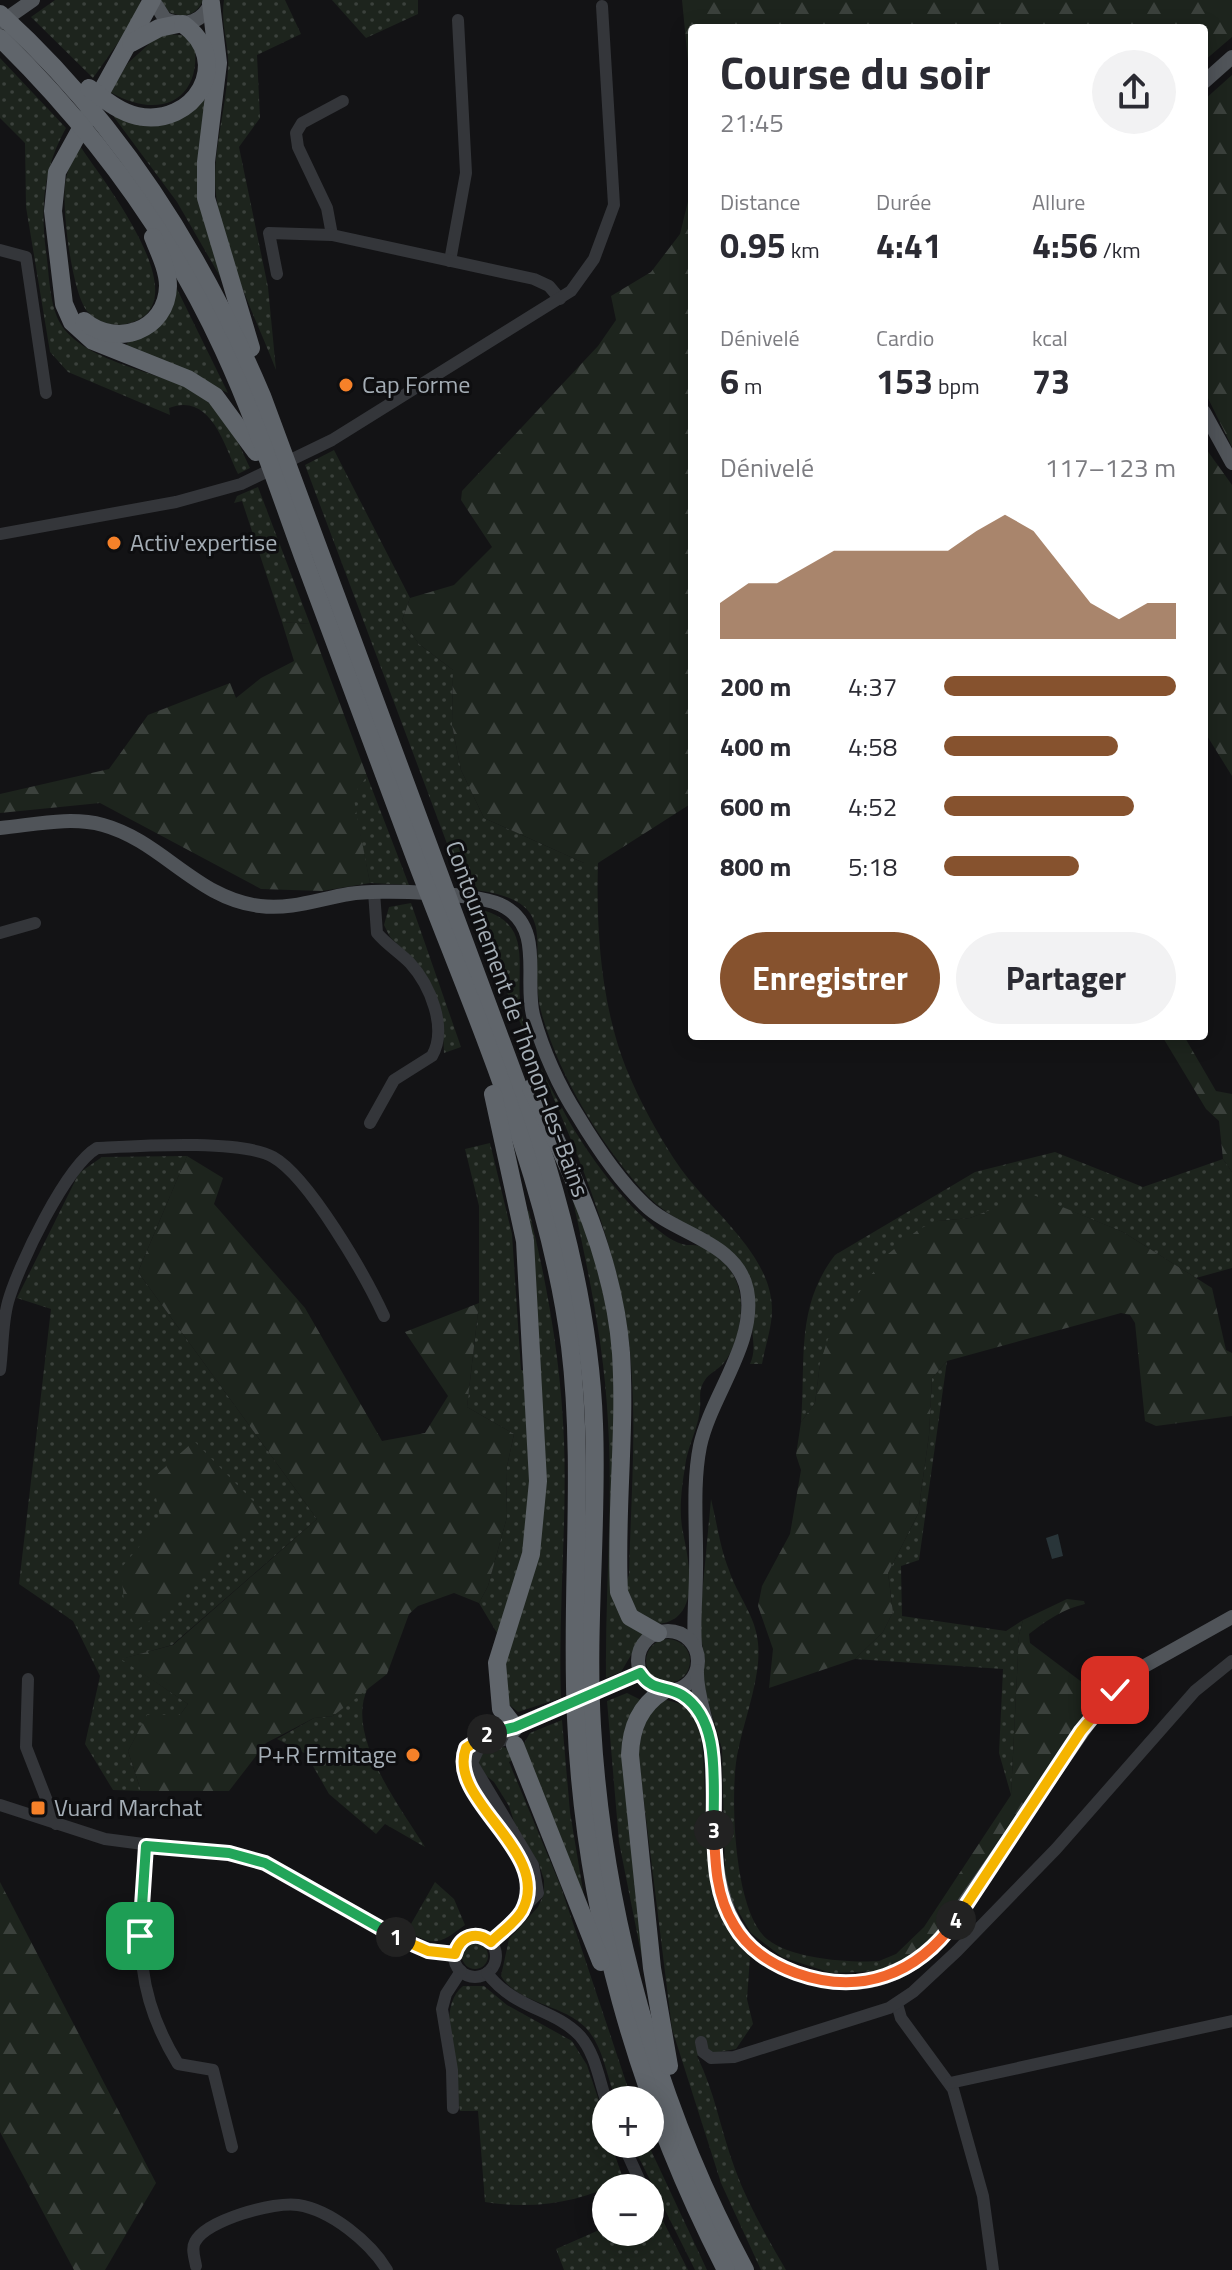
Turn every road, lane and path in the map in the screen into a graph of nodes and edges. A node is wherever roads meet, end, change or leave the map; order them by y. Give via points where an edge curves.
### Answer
1 (33, 0) edge
2 (152, 0) edge
3 (211, 1) edge
4 (602, 6) dead end
5 (0, 14) edge
6 (458, 20) dead end
7 (0, 23) edge
8 (181, 24) junction
9 (0, 38) edge
10 (129, 45) junction
11 (36, 49) junction
12 (1232, 57) edge
13 (1208, 78) edge
14 (343, 101) dead end
15 (143, 208) junction
16 (332, 235) junction
17 (0, 250) edge
18 (450, 261) junction
19 (277, 274) dead end
20 (62, 285) junction
21 (560, 299) junction
22 (46, 393) dead end
23 (1208, 419) edge
24 (275, 431) junction
25 (1232, 463) edge
26 (275, 481) junction
27 (0, 534) edge
28 (0, 828) edge
29 (374, 892) junction
30 (35, 923) dead end
31 (0, 933) edge
32 (481, 983) junction
33 (471, 1008) junction
34 (370, 1123) dead end
35 (384, 1316) dead end
36 (0, 1370) edge
37 (696, 1591) junction
38 (1232, 1617) edge
39 (664, 1632) junction
40 (695, 1646) junction
41 (1232, 1661) edge
42 (697, 1671) junction
43 (640, 1673) junction
44 (28, 1679) dead end
45 (668, 1691) junction
46 (707, 1724) junction
47 (514, 1737) junction
48 (0, 1805) edge
49 (56, 1824) junction
50 (146, 1846) junction
51 (491, 1942) junction
52 (455, 1954) junction
53 (461, 1971) junction
54 (487, 1973) junction
55 (897, 2004) junction
56 (1232, 2021) edge
57 (701, 2042) dead end
58 (633, 2044) junction
59 (950, 2083) junction
60 (601, 2086) edge
61 (453, 2108) dead end
62 (681, 2128) junction
63 (232, 2147) dead end
64 (196, 2266) dead end
65 (387, 2270) edge
66 (726, 2270) edge
67 (745, 2270) edge
68 (993, 2270) edge

1 - 7 main road
2 - 8 main road via 161,15
2 - 10 highway
3 - 8 main road via 198,19
3 - 24 highway via 218,63 206,198
4 - 21 street via 614,205 594,259
5 - 11 highway, Contournement de Thonon-les-Bains
6 - 18 street via 466,173
8 - 10 highway via 159,28
8 - 11 highway via 204,46 207,71 192,100 160,116 142,117 116,107
9 - 15 highway, Contournement de Thonon-les-Bains via 63,104
10 - 20 highway via 63,155 54,184
11 - 24 highway, Contournement de Thonon-les-Bains via 111,134 176,227 231,326
12 - 13 main road
14 - 16 street via 302,123 296,133 327,208
15 - 20 highway via 167,278 167,296 154,320 130,334 102,333 80,317
15 - 26 highway, Contournement de Thonon-les-Bains via 213,329
16 - 18 street
16 - 19 street via 269,233
17 - 22 street via 26,257
18 - 21 street via 538,280
20 - 26 highway via 68,313 85,336 188,379 215,396
21 - 27 street via 323,445 241,484 176,502
23 - 25 main road
24 - 32 highway, Contournement de Thonon-les-Bains
26 - 33 highway, Contournement de Thonon-les-Bains
28 - 29 main road via 72,821 103,825 131,836 204,887 247,904 294,906
29 - 34 street via 377,933 420,976 438,1027 438,1043 432,1056 394,1080
29 - 37 main road via 472,898 504,906 526,930 534,1019 587,1129 640,1201 666,1222 723,1252 745,1283 749,1302 744,1334 699,1450
30 - 31 street
32 - 39 highway via 577,1183 602,1254 621,1352 620,1599 630,1617
32 - 62 highway, Contournement de Thonon-les-Bains via 546,1162 577,1282 594,1422 591,1678 598,1788 627,1956
33 - 47 highway via 520,1208 529,1289 537,1518 496,1672 501,1709
33 - 58 highway, Contournement de Thonon-les-Bains via 542,1206 569,1340 578,1461 574,1626 579,1766 600,1916
35 - 36 street via 310,1193 272,1156 223,1147 97,1148 70,1172 15,1281
37 - 39 main road via 683,1618
37 - 40 main road
38 - 46 main road via 1141,1668 1104,1701 941,1939 904,1969 869,1981 833,1982 787,1969 756,1950 733,1924 716,1869
39 - 40 main road via 682,1634
39 - 43 main road via 642,1647
40 - 42 main road
41 - 55 street via 1187,1699 1064,1840 957,1951
42 - 45 main road via 690,1682
42 - 46 main road
43 - 45 main road via 651,1686
43 - 47 main road via 556,1708
44 - 49 street via 26,1747
45 - 46 main road via 691,1702
45 - 62 highway via 641,1710 630,1755 656,1999
47 - 51 street via 475,1739 466,1748 462,1766 525,1869 528,1888 521,1913
47 - 58 highway
48 - 49 street
49 - 50 street
50 - 52 street via 229,1853 265,1863 402,1940
50 - 63 street via 139,1950 145,1991 178,2064 213,2070
51 - 52 street via 467,1937
51 - 54 street via 496,1959
52 - 53 street
53 - 54 street via 474,1977
53 - 61 street via 442,2009
54 - 60 street via 511,1998 580,2037
55 - 57 street via 752,2053 711,2058
55 - 59 street via 901,2018
56 - 59 street
58 - 66 highway, Contournement de Thonon-les-Bains via 673,2156
59 - 68 street via 983,2196
62 - 67 highway, Contournement de Thonon-les-Bains
64 - 65 street via 197,2238 235,2217 281,2203 325,2215 379,2256

